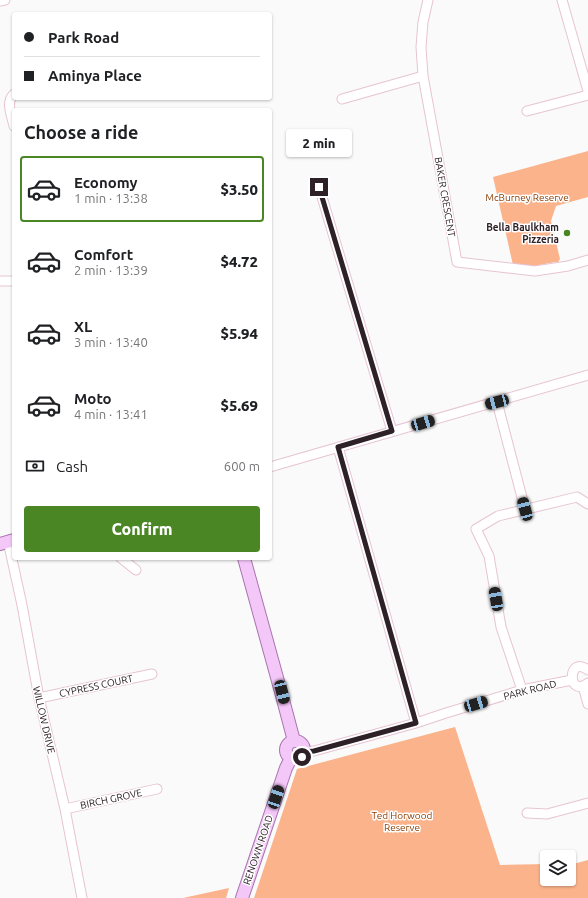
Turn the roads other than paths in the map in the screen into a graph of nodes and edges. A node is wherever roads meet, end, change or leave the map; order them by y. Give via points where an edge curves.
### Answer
1 (5, 0) edge
2 (428, 0) edge
3 (562, 0) edge
4 (0, 2) edge
5 (423, 76) junction
6 (588, 91) edge
7 (588, 95) edge
8 (12, 96) edge
9 (342, 99) dead end
10 (527, 111) dead end
11 (12, 118) edge
12 (319, 187) dead end
13 (588, 260) edge
14 (0, 281) edge
15 (12, 281) edge
16 (588, 375) edge
17 (497, 402) junction
18 (392, 431) junction
19 (338, 447) junction
20 (272, 465) edge
21 (588, 504) edge
22 (525, 509) junction
23 (7, 542) edge
24 (124, 560) edge
25 (245, 560) edge
26 (136, 570) dead end
27 (588, 670) edge
28 (152, 674) dead end
29 (572, 680) junction
30 (586, 684) edge
31 (522, 690) junction
32 (39, 698) junction
33 (588, 704) edge
34 (416, 723) junction
35 (294, 741) junction
36 (304, 752) junction
37 (291, 758) junction
38 (157, 789) dead end
39 (588, 803) edge
40 (66, 809) junction
41 (527, 813) dead end
42 (82, 898) edge
43 (242, 898) edge

1 - 4 street
2 - 5 street, BAKER CRESCENT via 421,47
3 - 6 street
5 - 9 street
5 - 13 street, BAKER CRESCENT via 457,262 535,271
7 - 10 street
8 - 11 street via 9,107
12 - 18 street
14 - 15 street
16 - 17 street
17 - 18 street
17 - 22 street
18 - 19 street
19 - 20 street
19 - 34 street
21 - 22 street via 577,497
22 - 31 street via 498,516 476,529 489,556 501,627
23 - 32 street, WILLOW DRIVE via 22,605
24 - 26 street
25 - 35 main road
27 - 29 street via 575,668
28 - 32 street, CYPRESS COURT
29 - 30 street via 575,684
29 - 31 street, PARK ROAD
30 - 33 street
31 - 34 street, PARK ROAD
32 - 40 street, WILLOW DRIVE
34 - 36 street, PARK ROAD
35 - 36 main road via 302,744
35 - 37 main road via 287,747 287,753
36 - 37 main road via 299,758
37 - 43 main road, RENOWN ROAD
38 - 40 street, BIRCH GROVE
39 - 41 street via 547,814
40 - 42 street, WILLOW DRIVE

